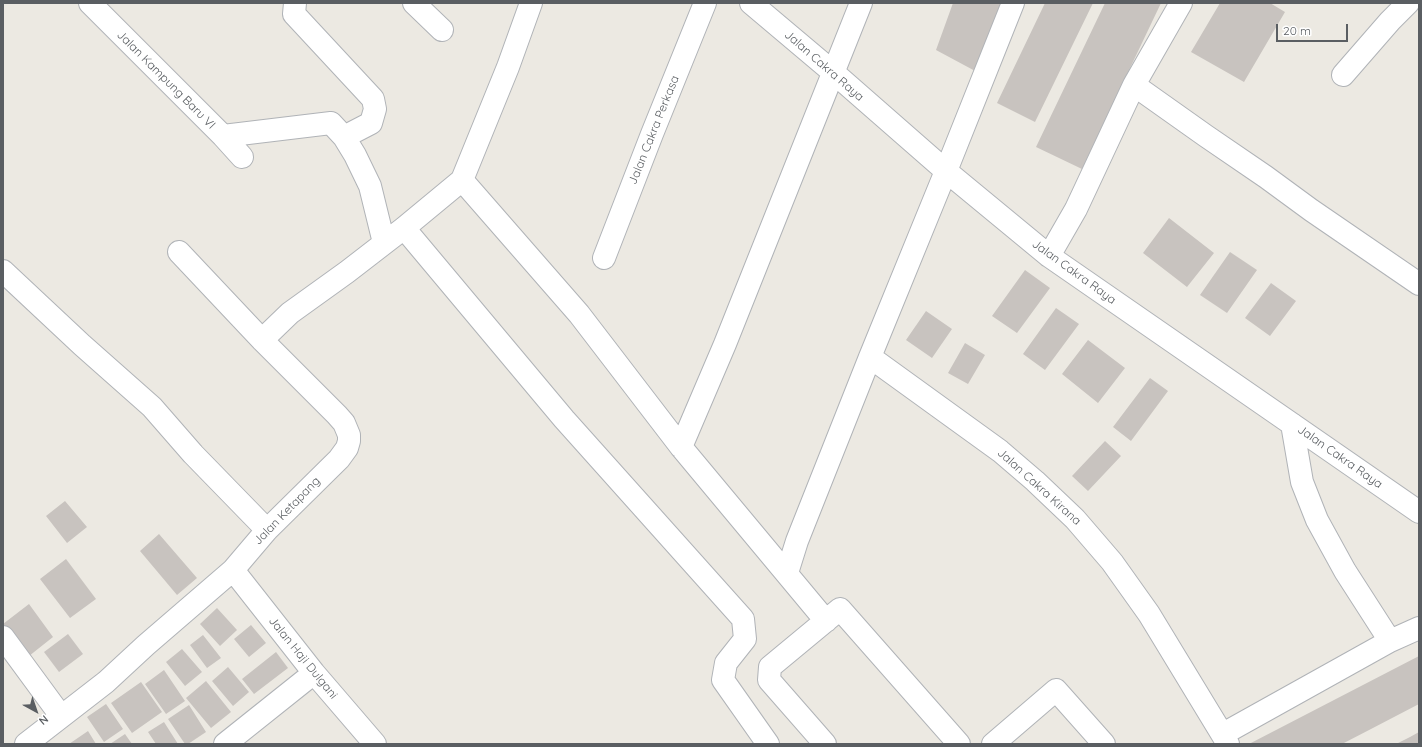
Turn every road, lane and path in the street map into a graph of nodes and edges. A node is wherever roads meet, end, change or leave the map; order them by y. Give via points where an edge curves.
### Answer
1 (295, 3) edge
2 (414, 3) edge
3 (531, 3) edge
4 (705, 3) edge
5 (751, 3) edge
6 (861, 3) edge
7 (1013, 3) edge
8 (1181, 3) edge
9 (1408, 3) edge
10 (97, 5) edge
11 (442, 30) dead end
12 (834, 73) junction
13 (1343, 75) dead end
14 (1134, 85) junction
15 (223, 136) junction
16 (344, 137) junction
17 (242, 158) dead end
18 (946, 171) junction
19 (462, 180) junction
20 (404, 228) junction
21 (384, 243) junction
22 (179, 252) dead end
23 (1049, 256) junction
24 (604, 258) dead end
25 (3, 271) edge
26 (1419, 284) edge
27 (262, 340) junction
28 (870, 357) junction
29 (1292, 424) junction
30 (681, 447) junction
31 (1419, 512) edge
32 (267, 530) junction
33 (233, 570) junction
34 (787, 573) junction
35 (826, 621) junction
36 (1419, 628) edge
37 (3, 637) edge
38 (1390, 641) junction
39 (314, 672) junction
40 (61, 716) junction
41 (1226, 739) edge
42 (366, 741) edge
43 (26, 744) edge
44 (225, 744) edge
45 (768, 744) edge
46 (825, 744) edge
47 (959, 744) edge
48 (993, 744) edge
49 (1104, 744) edge

1 - 16 street via 294,14 373,99 375,109 371,123
2 - 11 street
3 - 19 street
4 - 24 street, Jalan Cakra Perkasa
5 - 12 street, Jalan Cakra Raya
6 - 12 street
7 - 18 street
8 - 14 street
9 - 13 street
10 - 15 street, Jalan Kampung Baru VI
12 - 18 street, Jalan Cakra Raya
12 - 30 street
14 - 23 street via 1076,209
14 - 26 street
15 - 16 street via 331,123
15 - 17 street, Jalan Kampung Baru VI
16 - 21 street via 370,186
18 - 23 street, Jalan Cakra Raya
18 - 28 street
19 - 20 street
19 - 30 street via 579,314
20 - 21 street
20 - 45 street via 564,418 742,619 745,639 726,663 723,680
21 - 27 street via 290,313
22 - 27 street, Jalan Ketapang
23 - 29 street, Jalan Cakra Raya
25 - 32 street via 152,407 193,454
27 - 32 street, Jalan Ketapang via 344,423 349,441 339,459
28 - 34 street via 797,541
28 - 41 street, Jalan Cakra Kirana via 1000,452 1075,518 1112,562 1149,614
29 - 31 street, Jalan Cakra Raya
29 - 38 street via 1302,482 1317,520 1345,571
30 - 34 street
32 - 33 street, Jalan Ketapang
33 - 39 street, Jalan Haji Dulgani
33 - 40 street, Jalan Ketapang via 106,682
34 - 35 street
35 - 46 street via 770,667 769,680
35 - 47 street via 840,609
36 - 38 street
37 - 40 street
38 - 41 street
39 - 42 street, Jalan Haji Dulgani
39 - 44 street
40 - 43 street, Jalan Ketapang
48 - 49 street via 1056,690

